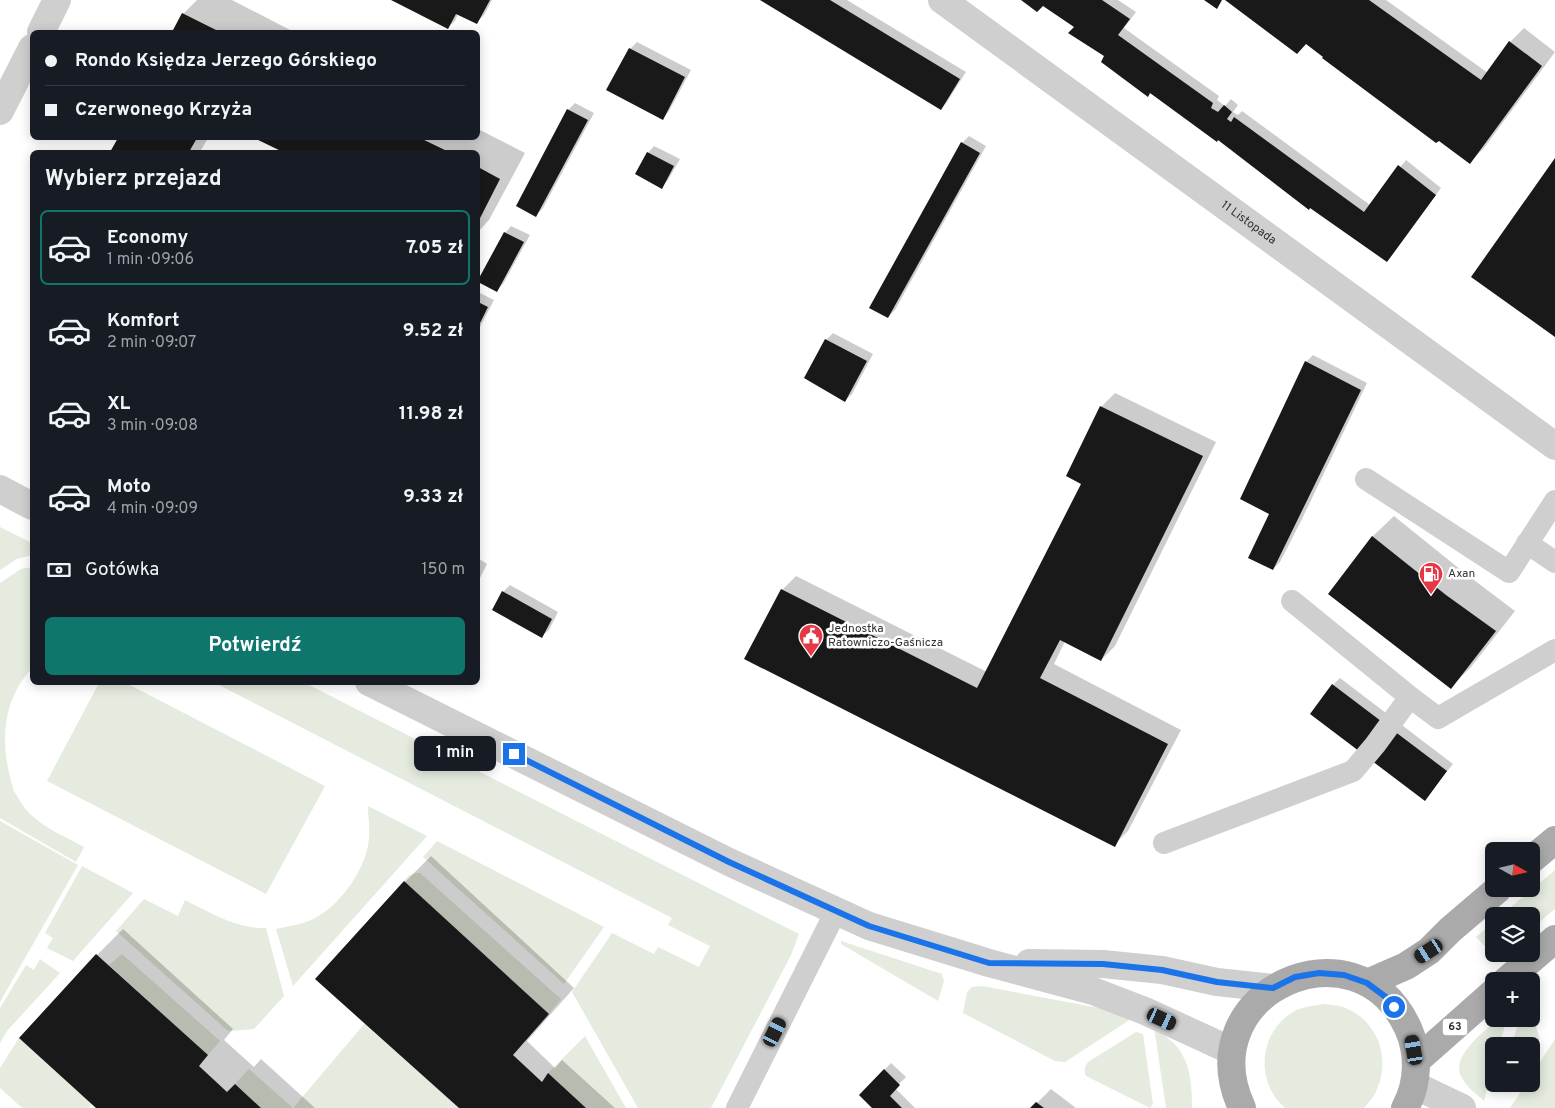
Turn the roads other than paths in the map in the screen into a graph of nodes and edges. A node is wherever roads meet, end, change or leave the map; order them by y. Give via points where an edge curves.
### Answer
1 (57, 0) edge
2 (942, 0) edge
3 (42, 30) edge
4 (30, 52) edge
5 (0, 111) edge
6 (1555, 446) edge
7 (1366, 479) dead end
8 (0, 489) edge
9 (1555, 501) edge
10 (30, 505) edge
11 (1527, 543) junction
12 (1555, 562) edge
13 (1292, 601) dead end
14 (1555, 650) edge
15 (375, 685) edge
16 (1410, 697) junction
17 (1555, 840) edge
18 (1164, 843) dead end
19 (1540, 852) edge
20 (1487, 898) edge
21 (836, 911) junction
22 (1555, 939) edge
23 (989, 963) junction
24 (1516, 972) edge
25 (1367, 983) junction
26 (1273, 988) junction
27 (1485, 1002) edge
28 (1232, 1051) junction
29 (1412, 1085) edge
30 (1235, 1104) edge
31 (737, 1108) edge
32 (1462, 1108) edge

1 - 3 street
2 - 6 street, 11 Listopada
4 - 5 street
7 - 11 lane via 1509,572
8 - 10 street
9 - 11 lane
11 - 12 lane
13 - 16 lane
14 - 16 lane via 1438,718
15 - 21 street via 729,862
16 - 18 lane via 1352,771
17 - 19 main road
20 - 25 main road via 1429,951 1406,966
21 - 23 street via 869,926
21 - 31 lane
22 - 24 main road
23 - 26 street via 1103,964
23 - 28 street via 1093,991
25 - 26 main road via 1344,975 1319,973 1295,977
25 - 29 main road via 1387,998 1402,1016 1412,1038
26 - 28 main road via 1253,1005 1240,1026
27 - 29 main road, 63
28 - 30 main road
29 - 32 street

